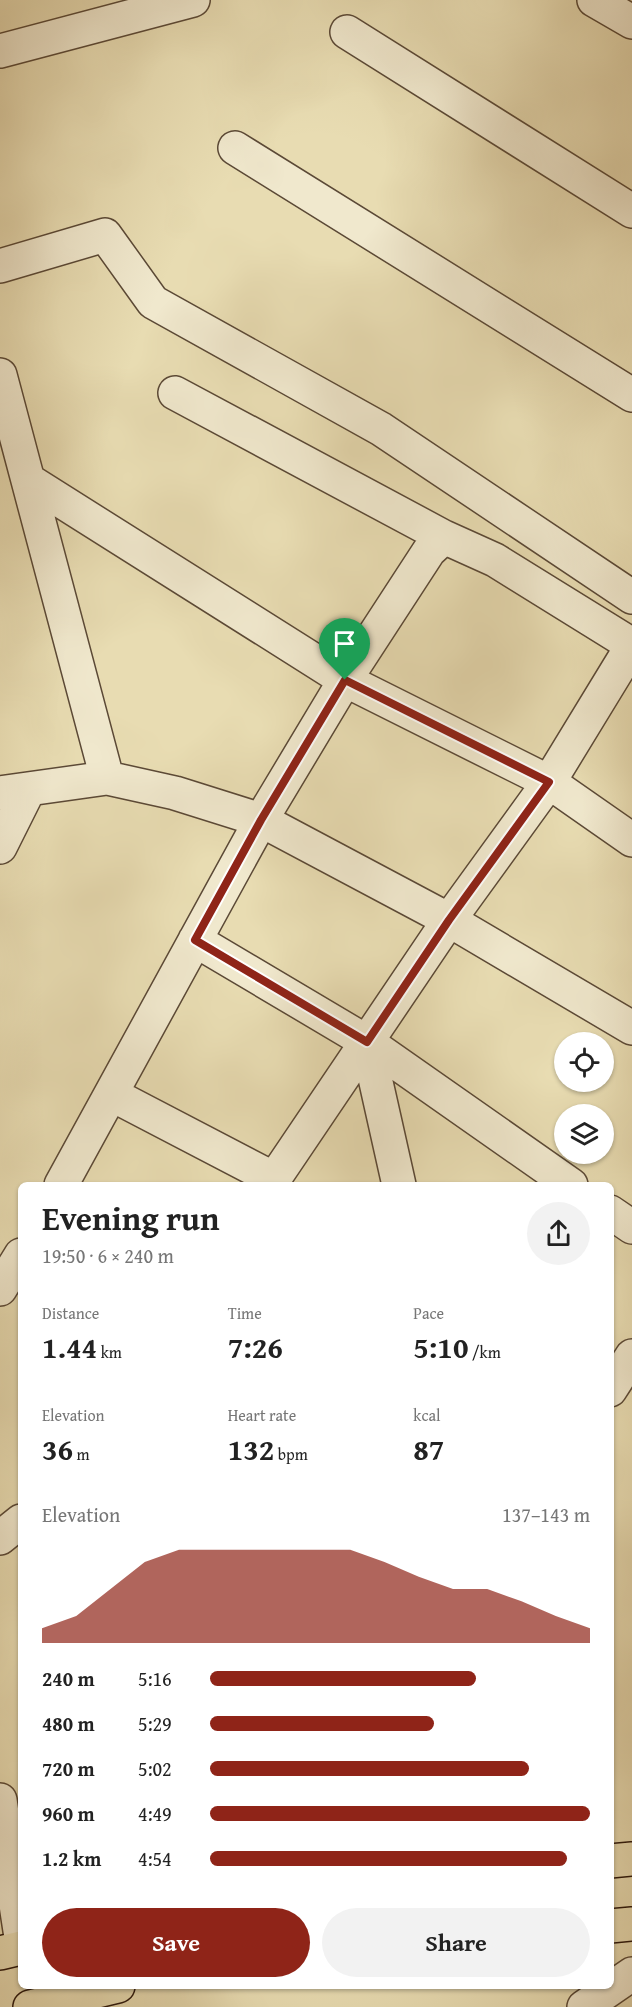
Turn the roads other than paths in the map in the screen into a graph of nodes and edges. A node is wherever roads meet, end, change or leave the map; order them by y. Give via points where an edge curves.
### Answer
1 (193, 0) edge
2 (594, 0) edge
3 (632, 22) edge
4 (347, 32) dead end
5 (0, 51) edge
6 (235, 148) dead end
7 (632, 211) edge
8 (0, 266) edge
9 (0, 375) edge
10 (175, 393) dead end
11 (632, 395) edge
12 (28, 480) junction
13 (444, 537) junction
14 (632, 597) edge
15 (632, 646) edge
16 (345, 680) junction
17 (107, 778) junction
18 (549, 782) junction
19 (14, 791) edge
20 (261, 820) junction
21 (632, 840) edge
22 (0, 847) edge
23 (449, 920) junction
24 (195, 940) junction
25 (632, 1028) edge
26 (367, 1042) junction
27 (111, 1094) junction
28 (63, 1182) edge
29 (272, 1182) edge
30 (398, 1182) edge
31 (567, 1182) edge
32 (614, 1215) edge
33 (632, 1227) edge
34 (18, 1260) edge
35 (0, 1289) edge
36 (18, 1523) edge
37 (0, 1538) edge
38 (0, 1800) edge
39 (632, 1859) edge
40 (614, 1861) edge
41 (18, 1917) edge
42 (632, 1924) edge
43 (614, 1926) edge
44 (18, 1949) edge
45 (0, 1953) edge
46 (632, 1974) edge
47 (614, 1986) edge
48 (111, 1989) edge
49 (610, 1989) edge
50 (82, 2001) edge
51 (30, 2007) edge
52 (584, 2007) edge

1 - 5 street
2 - 3 street
4 - 7 street
6 - 11 street
8 - 14 street via 105,235 153,302 381,429
9 - 12 street
10 - 13 street
12 - 16 street
12 - 17 street
13 - 15 street via 495,560
13 - 16 street via 429,551
15 - 18 street
16 - 18 street
16 - 20 street
17 - 19 street
17 - 20 street
18 - 21 street
18 - 23 street
19 - 22 street
20 - 23 street
20 - 24 street
23 - 25 street
23 - 26 street
24 - 26 street
24 - 27 street
26 - 29 street
26 - 30 street
26 - 31 street
27 - 28 street
27 - 29 street
32 - 33 street
34 - 35 street
36 - 37 street
38 - 41 street
39 - 40 main road
42 - 43 main road
44 - 45 main road
46 - 47 street
48 - 50 main road
49 - 52 street
50 - 51 main road

